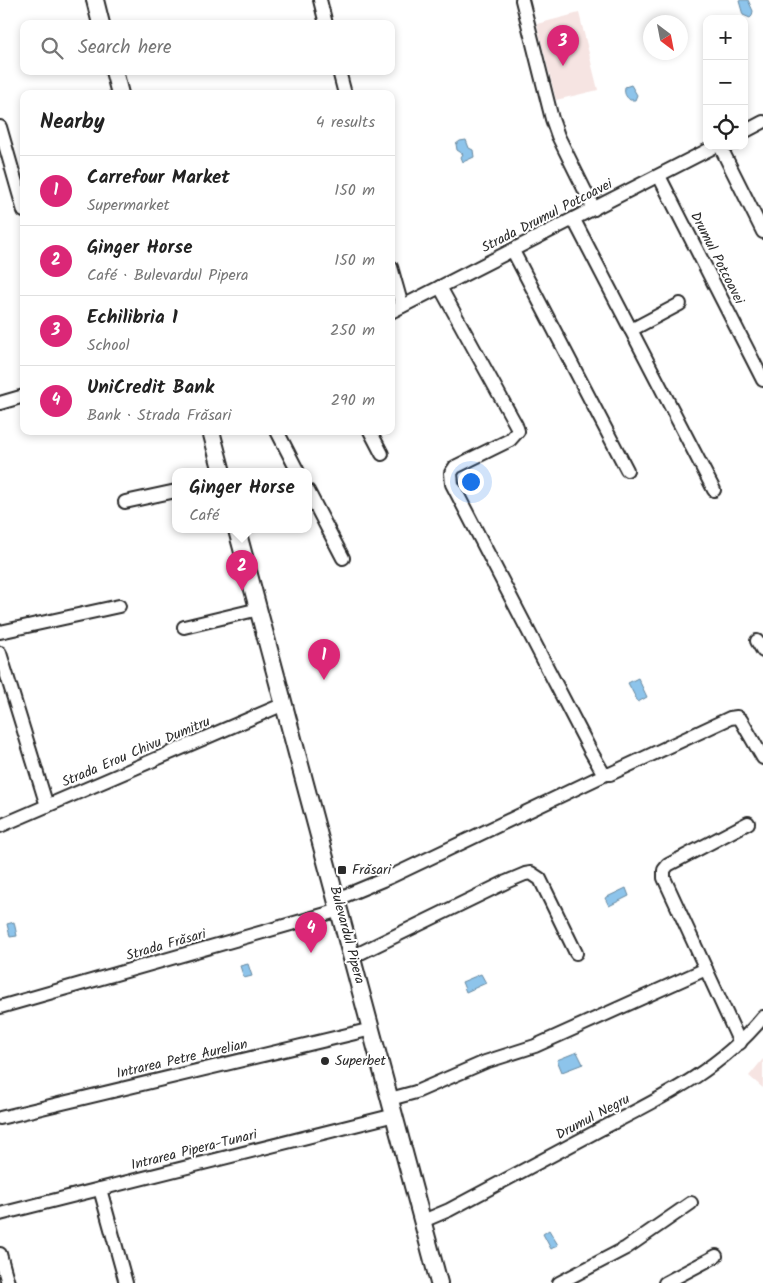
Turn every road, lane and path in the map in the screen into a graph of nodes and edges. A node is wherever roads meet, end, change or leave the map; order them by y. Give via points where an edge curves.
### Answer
1 (95, 0) edge
2 (320, 0) edge
3 (522, 0) edge
4 (100, 20) edge
5 (325, 20) edge
6 (115, 75) edge
7 (340, 75) edge
8 (119, 90) edge
9 (344, 90) edge
10 (763, 122) edge
11 (0, 127) edge
12 (748, 130) edge
13 (710, 150) edge
14 (720, 150) edge
15 (659, 176) junction
16 (20, 197) edge
17 (594, 209) junction
18 (574, 220) junction
19 (763, 232) edge
20 (513, 251) junction
21 (440, 287) junction
22 (395, 295) edge
23 (680, 304) dead end
24 (397, 309) edge
25 (631, 330) junction
26 (763, 380) edge
27 (20, 397) edge
28 (0, 403) edge
29 (212, 435) edge
30 (279, 435) edge
31 (372, 435) edge
32 (382, 454) dead end
33 (221, 468) edge
34 (296, 468) edge
35 (627, 470) dead end
36 (714, 490) dead end
37 (172, 492) edge
38 (312, 499) edge
39 (125, 502) dead end
40 (238, 533) edge
41 (343, 558) dead end
42 (119, 606) dead end
43 (259, 610) junction
44 (184, 627) dead end
45 (0, 632) edge
46 (0, 653) edge
47 (284, 704) junction
48 (763, 758) edge
49 (606, 774) junction
50 (47, 806) junction
51 (748, 823) dead end
52 (0, 826) edge
53 (338, 905) junction
54 (576, 954) dead end
55 (352, 957) junction
56 (706, 969) junction
57 (0, 1007) edge
58 (763, 1017) edge
59 (372, 1029) junction
60 (740, 1043) junction
61 (390, 1099) junction
62 (395, 1115) junction
63 (0, 1118) edge
64 (100, 1189) junction
65 (691, 1203) dead end
66 (0, 1214) edge
67 (423, 1221) junction
68 (0, 1254) edge
69 (716, 1256) dead end
70 (8, 1283) edge
71 (126, 1283) edge
72 (440, 1283) edge
73 (559, 1283) edge
74 (666, 1283) edge

1 - 4 main road
2 - 5 street
3 - 17 street via 552,119
6 - 8 main road
7 - 9 street
10 - 12 street
11 - 16 street
13 - 15 street, Strada Drumul Potcoavei
14 - 19 street
15 - 17 street, Strada Drumul Potcoavei
15 - 26 street, Drumul Potcoavei
17 - 18 street, Strada Drumul Potcoavei
18 - 20 street, Strada Drumul Potcoavei
18 - 25 street
20 - 21 street, Strada Drumul Potcoavei
20 - 35 street
21 - 24 street, Strada Drumul Potcoavei
21 - 49 street via 518,431 510,440 455,467 451,473 452,484 586,742
22 - 24 street
23 - 25 street
25 - 36 street
27 - 28 street
29 - 33 main road
30 - 34 street
31 - 32 street
37 - 39 street
38 - 41 street
40 - 43 main road, Bulevardul Pipera
42 - 45 street
43 - 44 street
43 - 47 main road, Bulevardul Pipera
46 - 50 street
47 - 50 street, Strada Erou Chivu Dumitru
47 - 53 main road, Bulevardul Pipera
48 - 49 street, Strada Frăsari via 737,717
49 - 53 street, Strada Frăsari
50 - 52 street, Strada Erou Chivu Dumitru
51 - 56 street via 673,861 664,870 664,878
53 - 55 main road, Bulevardul Pipera
53 - 57 street, Strada Frăsari
54 - 55 street via 540,879 531,873
55 - 59 main road, Bulevardul Pipera
56 - 60 street
56 - 61 street via 535,1046
58 - 60 street, Drumul Negru
59 - 61 main road, Bulevardul Pipera
59 - 63 street, Intrarea Petre Aurelian
60 - 67 street, Drumul Negru via 686,1084
61 - 62 main road, Bulevardul Pipera
62 - 64 street, Intrarea Pipera-Tunari
62 - 67 main road, Bulevardul Pipera
64 - 66 street, Intrarea Pipera-Tunari
64 - 71 street
65 - 73 street via 626,1248
67 - 72 main road, Bulevardul Pipera
68 - 70 street
69 - 74 street

